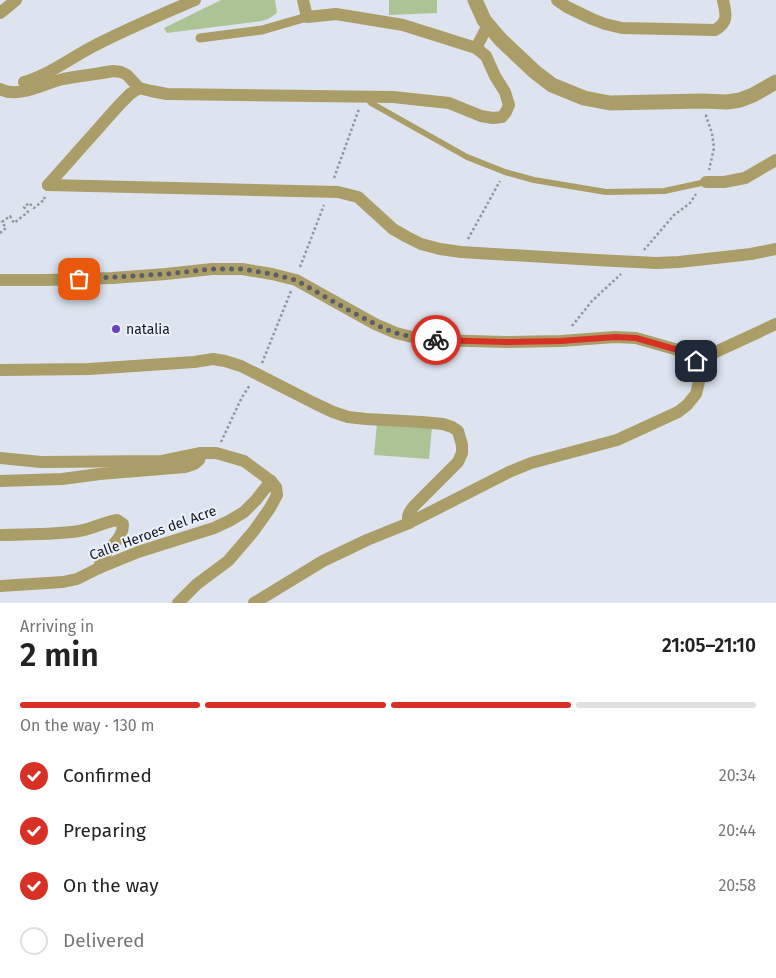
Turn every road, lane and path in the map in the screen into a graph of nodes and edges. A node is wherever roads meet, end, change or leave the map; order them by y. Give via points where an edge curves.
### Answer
1 (16, 0) edge
2 (195, 0) edge
3 (303, 0) edge
4 (475, 0) edge
5 (557, 0) edge
6 (723, 0) edge
7 (0, 12) edge
8 (308, 17) junction
9 (488, 25) junction
10 (200, 38) dead end
11 (476, 48) junction
12 (776, 82) edge
13 (139, 88) junction
14 (1, 89) edge
15 (364, 96) junction
16 (727, 102) junction
17 (776, 160) edge
18 (505, 172) junction
19 (706, 182) junction
20 (48, 185) junction
21 (0, 233) edge
22 (776, 249) edge
23 (461, 252) junction
24 (633, 262) junction
25 (0, 280) edge
26 (776, 324) edge
27 (561, 341) junction
28 (696, 361) junction
29 (0, 370) edge
30 (201, 453) junction
31 (0, 458) edge
32 (0, 481) edge
33 (272, 481) junction
34 (409, 523) junction
35 (0, 535) edge
36 (99, 568) junction
37 (0, 586) edge
38 (178, 603) edge
39 (254, 603) edge

1 - 7 street
2 - 14 street via 90,48 40,77
3 - 8 street
4 - 9 street
5 - 6 street via 592,19 622,28 715,30 724,23 726,16
8 - 10 street via 262,30
8 - 11 street via 336,14 403,25
9 - 11 street
9 - 16 street via 534,72 552,85 584,98 610,103
11 - 15 street via 486,56 505,92 509,105 502,117 481,116 449,103
12 - 16 street via 753,95
13 - 14 street via 127,75 113,71 62,79 24,91
13 - 15 street via 167,94
13 - 20 street via 120,104
15 - 18 lane via 459,153
16 - 19 path via 706,116 714,148
17 - 19 street via 746,178
18 - 19 lane via 606,192 664,191
18 - 23 path
19 - 24 path
20 - 21 path via 40,192 45,199 34,208 29,203 24,207 28,212 14,222 10,216 2,222 6,228
20 - 23 street via 338,192 358,197 393,229 421,244
22 - 24 street via 679,262
23 - 24 street
24 - 27 path via 592,301
25 - 27 street via 112,278 242,269 296,280 375,324 412,337 498,342
26 - 28 street
27 - 28 street via 636,338 678,350
28 - 34 street via 699,373 696,394 678,412 617,440 530,463
29 - 34 street via 89,369 213,359 241,366 348,417 452,427 458,431 462,445 458,462 414,506 409,514
30 - 31 street via 152,461 41,462
30 - 32 street via 199,460 185,467 62,479
30 - 33 street via 216,453 244,461
33 - 36 street, Calle Heroes del Acre via 244,512 229,521
33 - 38 street via 276,495 253,532 228,561
34 - 39 street via 323,561
35 - 36 street via 82,531 117,520 123,524 123,531
36 - 37 street, Calle Heroes del Acre via 63,582

